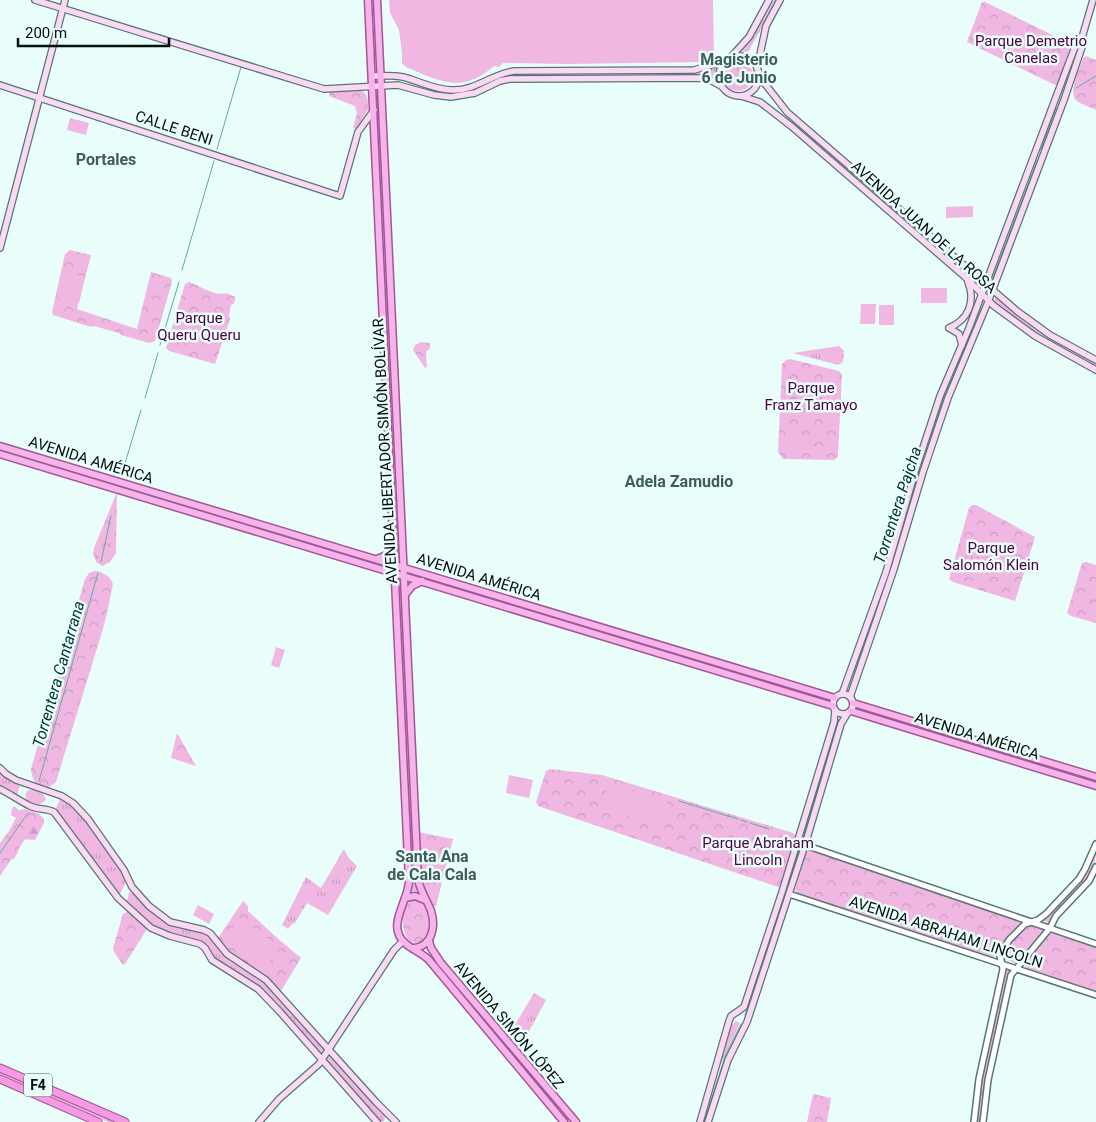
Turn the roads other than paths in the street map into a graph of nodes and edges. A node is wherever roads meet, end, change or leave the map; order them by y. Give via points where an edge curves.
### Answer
1 (35, 0) edge
2 (65, 0) edge
3 (368, 0) edge
4 (377, 0) edge
5 (770, 0) edge
6 (780, 0) edge
7 (1093, 0) edge
8 (63, 8) junction
9 (1081, 41) junction
10 (729, 59) junction
11 (722, 65) junction
12 (514, 71) junction
13 (758, 72) junction
14 (372, 76) junction
15 (380, 76) junction
16 (515, 79) junction
17 (0, 85) edge
18 (372, 86) junction
19 (381, 86) junction
20 (721, 86) junction
21 (741, 96) junction
22 (39, 98) junction
23 (374, 110) junction
24 (0, 248) edge
25 (964, 276) junction
26 (986, 284) junction
27 (993, 290) junction
28 (981, 296) junction
29 (988, 302) junction
30 (962, 345) junction
31 (1096, 360) edge
32 (1096, 370) edge
33 (0, 446) edge
34 (0, 454) edge
35 (394, 544) junction
36 (375, 559) junction
37 (394, 565) junction
38 (404, 567) junction
39 (395, 573) junction
40 (404, 576) junction
41 (422, 581) junction
42 (405, 595) junction
43 (842, 694) junction
44 (836, 698) junction
45 (852, 700) junction
46 (834, 708) junction
47 (849, 712) junction
48 (0, 768) edge
49 (1096, 777) edge
50 (1096, 786) edge
51 (0, 789) edge
52 (1096, 844) edge
53 (805, 845) junction
54 (1096, 867) edge
55 (789, 894) junction
56 (406, 898) junction
57 (425, 900) junction
58 (1032, 921) junction
59 (1050, 928) junction
60 (403, 941) junction
61 (429, 941) junction
62 (1096, 944) edge
63 (414, 948) junction
64 (1002, 964) junction
65 (1016, 969) junction
66 (1096, 995) edge
67 (330, 1049) junction
68 (322, 1060) junction
69 (0, 1068) edge
70 (0, 1079) edge
71 (98, 1122) edge
72 (125, 1122) edge
73 (259, 1122) edge
74 (377, 1122) edge
75 (396, 1122) edge
76 (564, 1122) edge
77 (576, 1122) edge
78 (700, 1122) edge
79 (708, 1122) edge
80 (974, 1122) edge
81 (983, 1122) edge

1 - 8 main road
2 - 8 main road
3 - 14 main road, AVENIDA LIBERTADOR SIMÓN BOLÍVAR
4 - 15 main road, AVENIDA LIBERTADOR SIMÓN BOLÍVAR
5 - 10 main road via 749,37
6 - 13 main road via 766,26
7 - 9 main road
8 - 18 main road via 319,88
8 - 22 main road
9 - 26 main road via 1076,44
9 - 27 main road via 1082,47 1064,100
10 - 11 main road
10 - 13 main road via 746,58
11 - 12 main road via 694,70
11 - 20 main road
12 - 15 main road via 470,88 453,90 401,77
12 - 16 main road
13 - 21 main road via 754,89
13 - 26 main road, AVENIDA JUAN DE LA ROSA via 787,112
14 - 15 main road
14 - 18 main road, AVENIDA LIBERTADOR SIMÓN BOLÍVAR
15 - 19 main road, AVENIDA LIBERTADOR SIMÓN BOLÍVAR
16 - 19 main road via 502,80 475,93 451,97 402,86
16 - 20 main road via 702,78
17 - 22 main road, CALLE BENI
18 - 19 main road
18 - 23 main road, AVENIDA LIBERTADOR SIMÓN BOLÍVAR
19 - 38 main road, AVENIDA LIBERTADOR SIMÓN BOLÍVAR
20 - 21 main road via 730,94
21 - 25 main road, AVENIDA JUAN DE LA ROSA via 766,105
22 - 23 main road, CALLE BENI via 340,196 358,132
22 - 24 main road
23 - 35 main road, AVENIDA LIBERTADOR SIMÓN BOLÍVAR
25 - 28 main road, AVENIDA JUAN DE LA ROSA
25 - 30 main road via 971,290 970,308 960,322 949,328 959,334
26 - 27 main road, AVENIDA JUAN DE LA ROSA
26 - 28 main road
27 - 29 main road
27 - 31 main road, AVENIDA JUAN DE LA ROSA via 1040,328
28 - 29 main road, AVENIDA JUAN DE LA ROSA
28 - 30 main road
29 - 32 main road, AVENIDA JUAN DE LA ROSA via 1035,336
29 - 45 main road via 949,395
30 - 43 main road via 937,405 886,572
33 - 36 main road, AVENIDA AMÉRICA
34 - 39 main road, AVENIDA AMÉRICA
35 - 36 main road via 387,555
35 - 37 main road, AVENIDA LIBERTADOR SIMÓN BOLÍVAR
36 - 37 main road, AVENIDA AMÉRICA
37 - 38 main road, AVENIDA AMÉRICA
37 - 39 main road, AVENIDA LIBERTADOR SIMÓN BOLÍVAR
38 - 40 main road, AVENIDA LIBERTADOR SIMÓN BOLÍVAR
38 - 44 main road, AVENIDA AMÉRICA
39 - 40 main road, AVENIDA AMÉRICA
39 - 56 main road, AVENIDA LIBERTADOR SIMÓN BOLÍVAR via 409,882
40 - 41 main road, AVENIDA AMÉRICA
40 - 42 main road, AVENIDA LIBERTADOR SIMÓN BOLÍVAR
41 - 42 main road
41 - 46 main road, AVENIDA AMÉRICA
42 - 57 main road, AVENIDA LIBERTADOR SIMÓN BOLÍVAR via 418,878
43 - 44 main road
43 - 45 main road
44 - 46 main road
45 - 47 main road
45 - 49 main road, AVENIDA AMÉRICA
46 - 47 main road via 840,714
46 - 78 main road via 834,722 782,892 744,1007 729,1021
47 - 50 main road, AVENIDA AMÉRICA
47 - 53 main road via 841,724
48 - 67 main road via 16,780 73,803 124,870 135,891 150,906 170,922 210,934 227,954 270,983
51 - 68 main road via 28,805 54,812 123,902 155,930 200,944 212,960 258,989
52 - 58 street via 1079,879 1046,914
53 - 55 main road
53 - 58 street
54 - 59 street via 1089,881 1056,916
55 - 64 street, AVENIDA ABRAHAM LINCOLN
55 - 79 main road via 747,1022 728,1060
56 - 57 main road via 415,896
56 - 60 main road via 398,922
57 - 61 main road via 433,921
58 - 59 street
58 - 64 street via 1022,926 1009,940 1000,956
59 - 62 street
59 - 65 street
60 - 63 main road
60 - 67 main road
61 - 63 main road
61 - 77 main road, AVENIDA SIMÓN LÓPEZ via 441,963
63 - 76 main road, AVENIDA SIMÓN LÓPEZ via 429,960
64 - 65 street, AVENIDA ABRAHAM LINCOLN
64 - 80 street via 979,1079
65 - 66 street, AVENIDA ABRAHAM LINCOLN
65 - 81 street via 1010,980 991,1065
67 - 68 main road
67 - 75 main road
68 - 73 main road
68 - 74 main road
69 - 72 highway, F4
70 - 71 highway, F4

